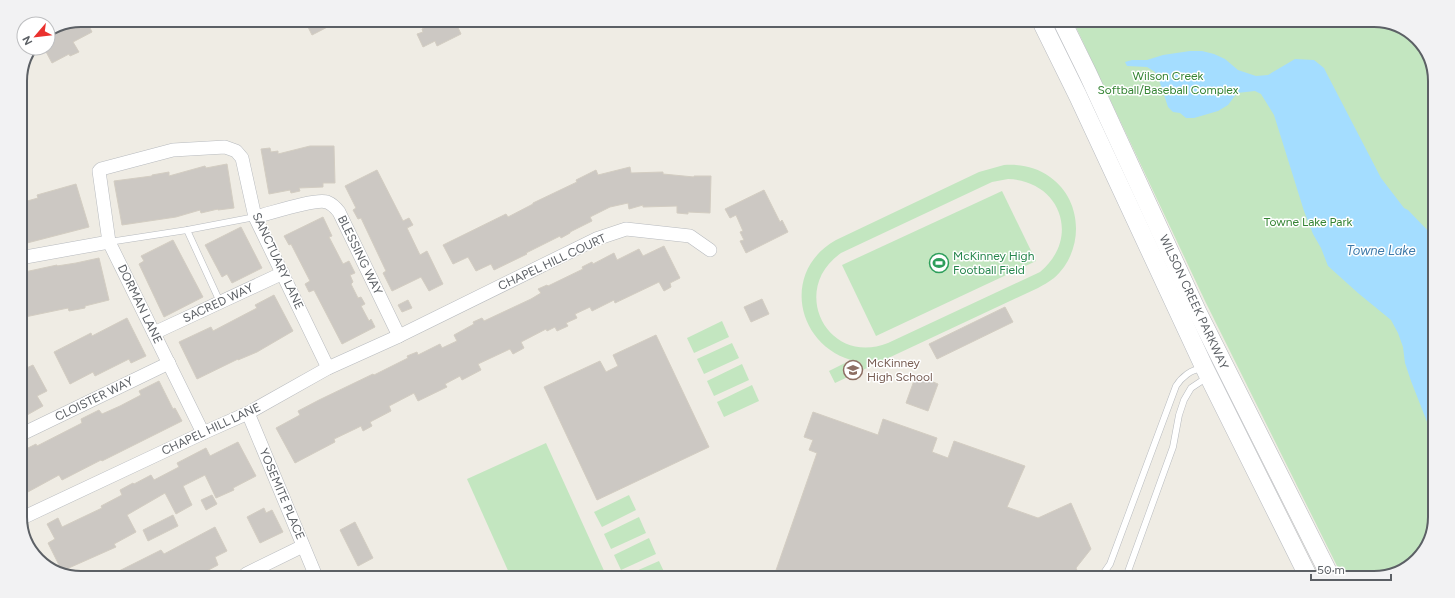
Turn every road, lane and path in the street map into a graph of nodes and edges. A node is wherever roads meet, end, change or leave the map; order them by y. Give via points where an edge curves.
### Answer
1 (1044, 27) edge
2 (1065, 27) edge
3 (101, 169) joint
4 (255, 217) junction
5 (187, 230) junction
6 (109, 242) junction
7 (710, 250) dead end
8 (27, 257) edge
9 (282, 273) junction
10 (220, 302) junction
11 (154, 333) junction
12 (399, 336) junction
13 (169, 363) junction
14 (328, 368) junction
15 (1205, 369) junction
16 (248, 414) junction
17 (27, 432) edge
18 (202, 433) junction
19 (27, 516) edge
20 (303, 546) junction
21 (252, 571) edge
22 (314, 571) edge
23 (1105, 571) edge
24 (1128, 571) edge
25 (1309, 571) edge
26 (1328, 571) edge

1 - 15 main road, WILSON CREEK PARKWAY
2 - 26 main road, WILSON CREEK PARKWAY via 1197,310
3 - 4 street, SANCTUARY LANE via 173,150 225,147 236,151 242,158
3 - 6 street, DORMAN LANE via 99,171
4 - 5 lane
4 - 9 street, SANCTUARY LANE
4 - 12 street, BLESSING WAY via 316,202 327,202 335,207
5 - 6 lane
5 - 10 lane
6 - 8 street
6 - 11 street, DORMAN LANE
7 - 12 street, CHAPEL HILL COURT via 690,236 626,229 596,239
9 - 10 street, SACRED WAY
9 - 14 street, SANCTUARY LANE
10 - 11 street, SACRED WAY
11 - 13 street, DORMAN LANE
12 - 14 street, CHAPEL HILL LANE
13 - 17 street, CLOISTER WAY
13 - 18 street, DORMAN LANE
14 - 16 street, CHAPEL HILL LANE
15 - 23 lane via 1197,368 1176,386 1110,564
15 - 24 lane via 1203,380 1188,392 1182,404 1173,447
15 - 25 main road, WILSON CREEK PARKWAY
16 - 18 street, CHAPEL HILL LANE
16 - 20 street, YOSEMITE PLACE
18 - 19 street, CHAPEL HILL LANE
20 - 21 street
20 - 22 street, YOSEMITE PLACE

